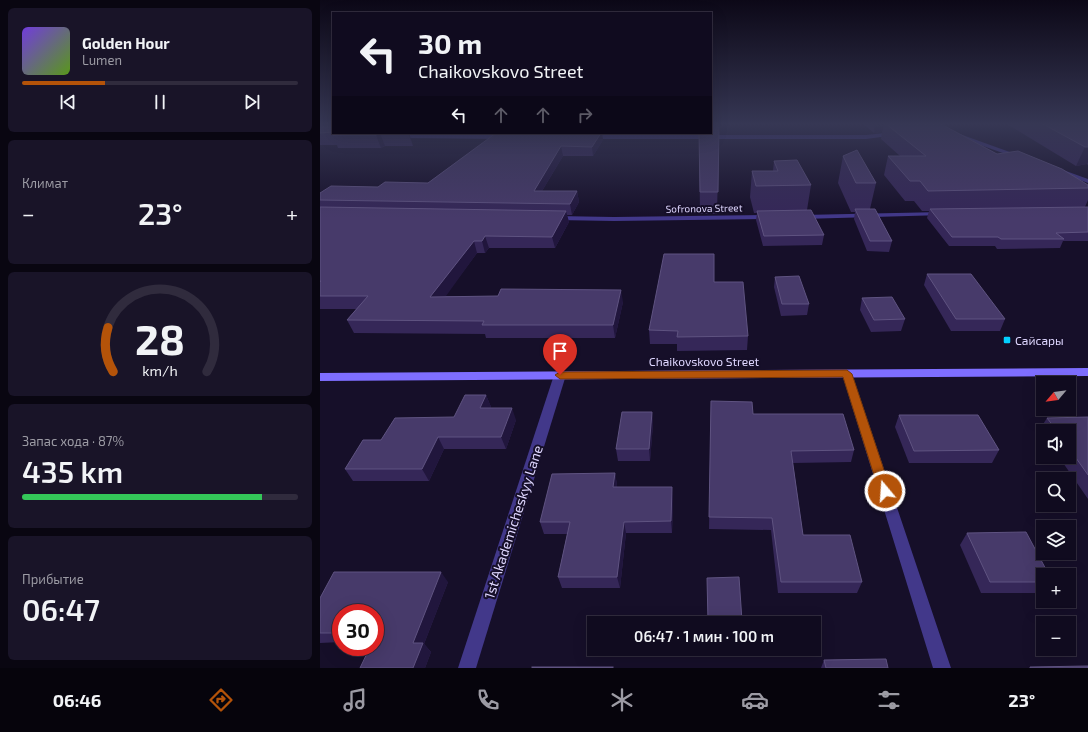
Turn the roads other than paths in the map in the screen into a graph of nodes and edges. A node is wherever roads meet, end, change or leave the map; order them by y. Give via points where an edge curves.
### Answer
1 (1014, 155) edge
2 (1028, 160) edge
3 (1058, 170) edge
4 (1088, 181) edge
5 (954, 214) edge
6 (780, 217) edge
7 (796, 217) edge
8 (550, 218) edge
9 (1088, 372) edge
10 (847, 374) junction
11 (560, 375) junction
12 (320, 377) edge
13 (467, 668) edge
14 (942, 668) edge

1 - 2 street
3 - 4 street
5 - 7 street
6 - 8 street, Sofronova Street via 614,220
9 - 10 main road, Chaikovskovo Street
10 - 11 main road, Chaikovskovo Street
10 - 14 street
11 - 12 main road, Chaikovskovo Street
11 - 13 street, 1st Akademicheskyy Lane

